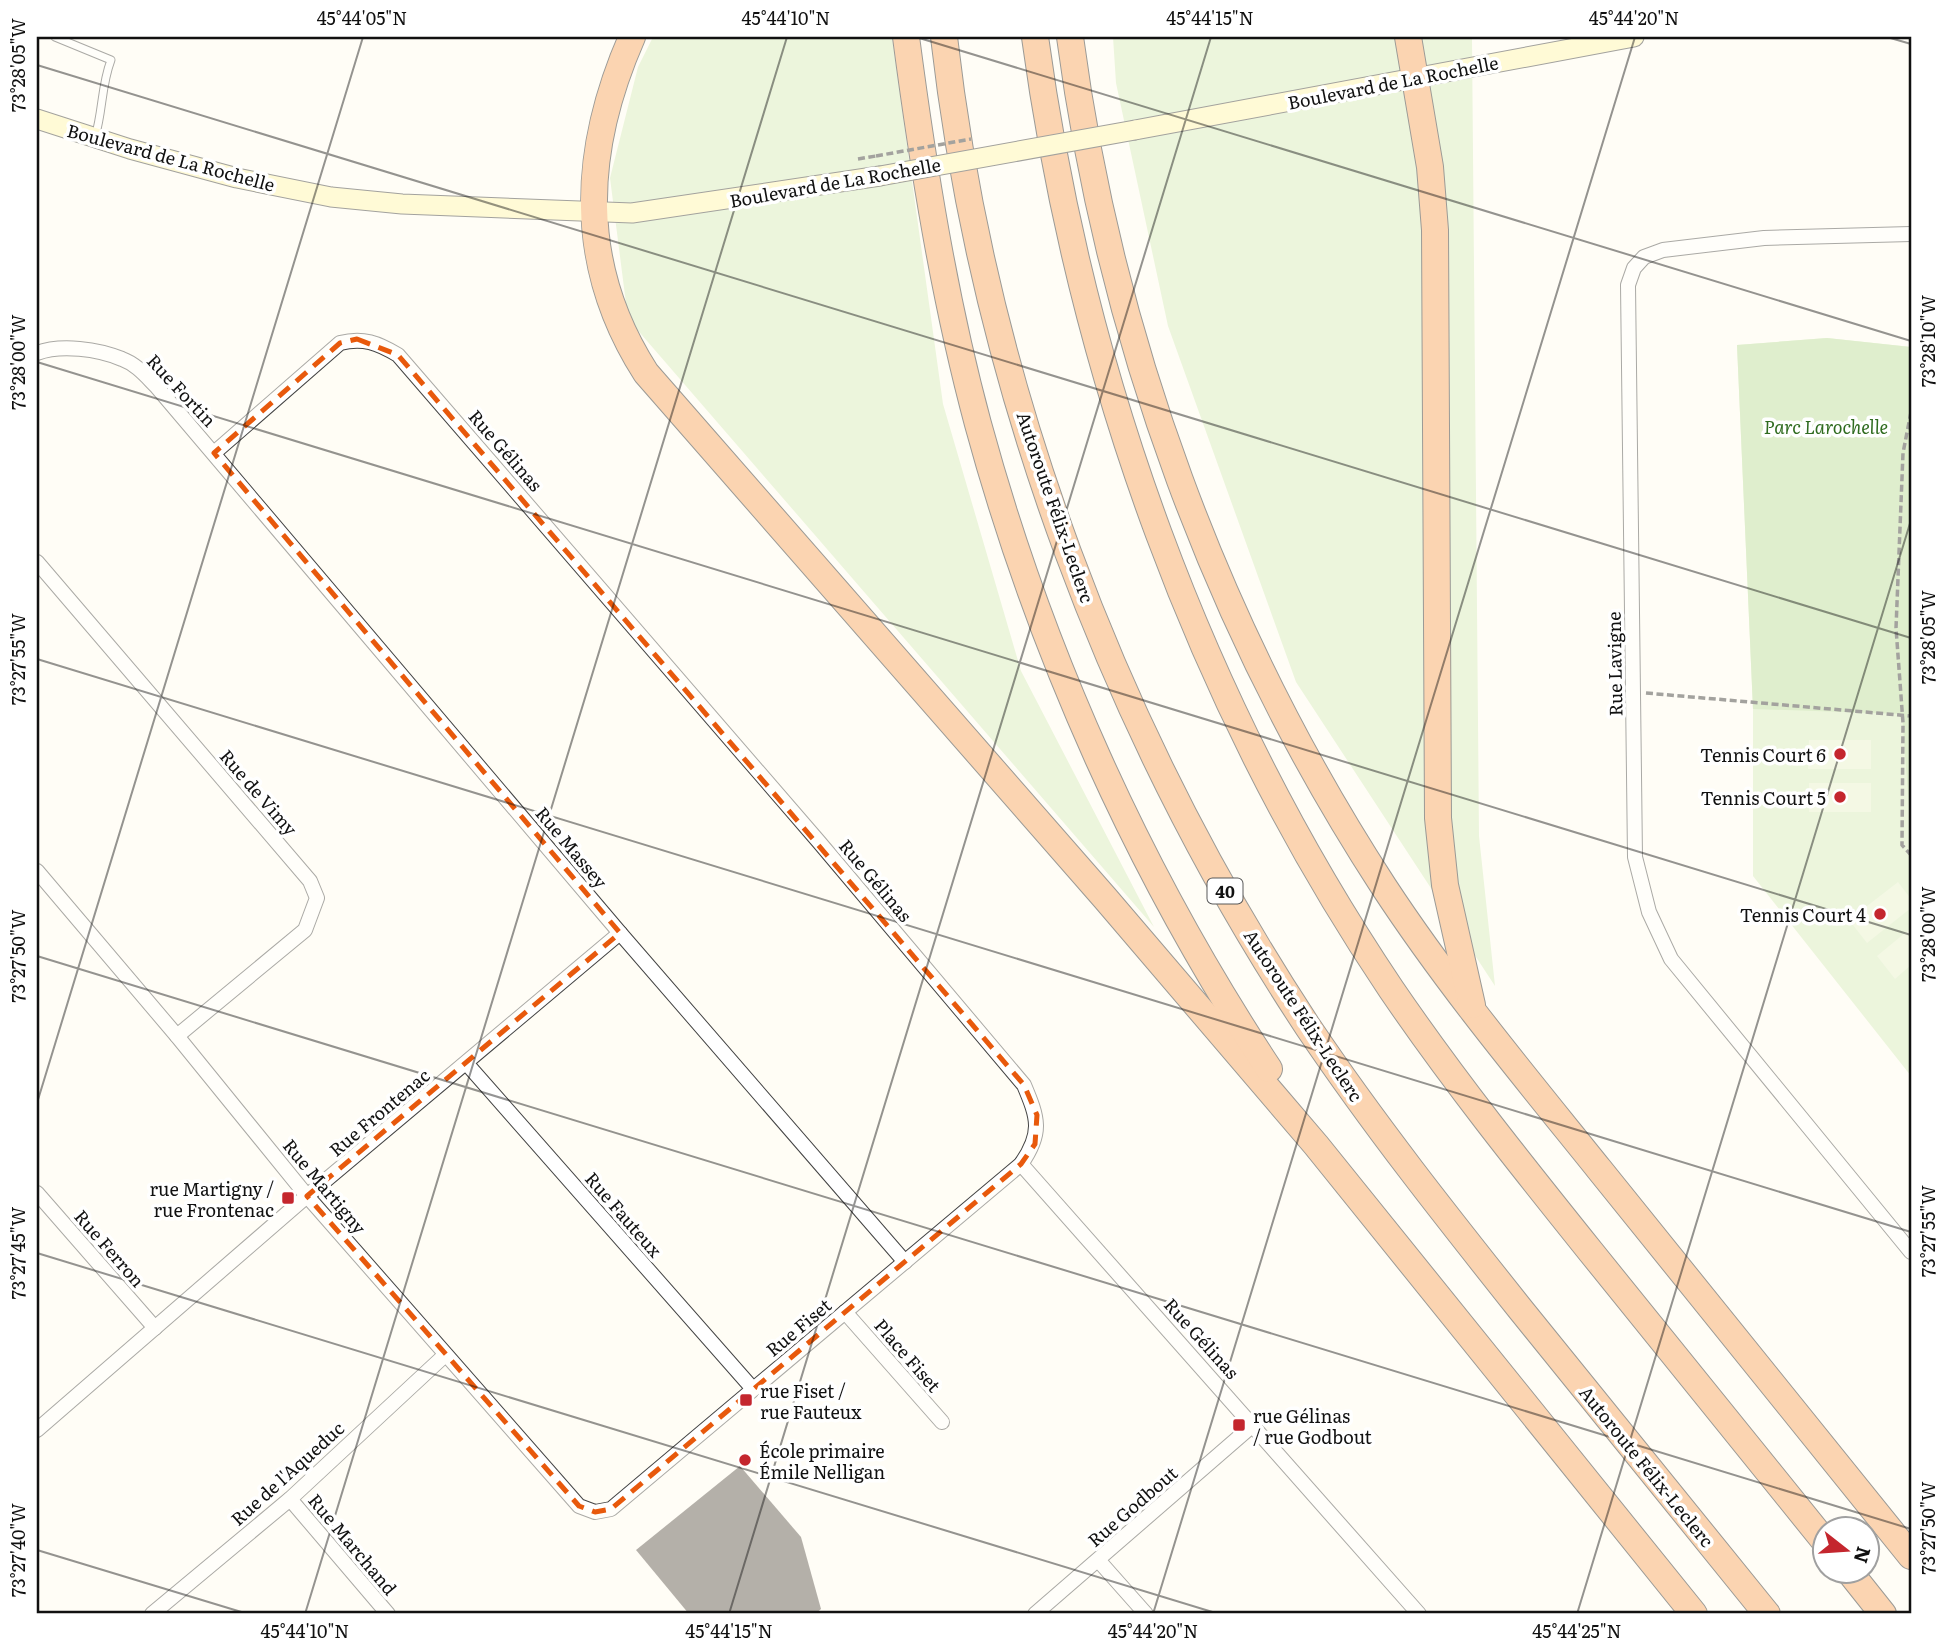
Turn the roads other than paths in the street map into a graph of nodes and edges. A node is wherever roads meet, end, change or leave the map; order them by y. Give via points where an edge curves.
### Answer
1 (55, 37) edge
2 (632, 37) edge
3 (906, 37) edge
4 (944, 37) edge
5 (1035, 37) edge
6 (1070, 37) edge
7 (1408, 37) edge
8 (1634, 37) edge
9 (1415, 79) junction
10 (37, 119) edge
11 (94, 138) junction
12 (593, 213) junction
13 (1911, 234) edge
14 (37, 353) edge
15 (214, 453) junction
16 (37, 562) edge
17 (37, 871) edge
18 (620, 933) junction
19 (1474, 1013) junction
20 (177, 1036) junction
21 (467, 1064) junction
22 (1316, 1145) junction
23 (1021, 1164) junction
24 (37, 1194) edge
25 (307, 1196) junction
26 (1911, 1252) edge
27 (905, 1262) junction
28 (845, 1312) junction
29 (155, 1328) junction
30 (444, 1356) junction
31 (753, 1389) junction
32 (942, 1422) dead end
33 (1253, 1425) junction
34 (37, 1430) edge
35 (290, 1499) junction
36 (595, 1512) joint
37 (1812, 1526) edge
38 (1911, 1556) edge
39 (1099, 1561) junction
40 (1859, 1584) edge
41 (152, 1614) edge
42 (388, 1614) edge
43 (1035, 1614) edge
44 (1146, 1614) edge
45 (1419, 1614) edge
46 (1694, 1614) edge
47 (1767, 1614) edge
48 (1884, 1614) edge

1 - 11 lane via 111,61 103,81
2 - 12 highway via 604,110
3 - 22 highway via 966,373 1037,607 1134,834 1211,975
4 - 47 highway, Autoroute Félix-Leclerc / 40 via 979,246 1028,429 1087,598 1128,699 1185,818 1273,971 1380,1129
5 - 37 highway via 1072,242 1124,435 1190,613 1269,782 1345,917 1444,1064
6 - 19 highway via 1087,144 1119,287 1157,416 1219,576 1284,717 1325,791 1400,911
7 - 9 highway
8 - 9 street, Boulevard de La Rochelle
9 - 12 street, Boulevard de La Rochelle, bridge via 880,176 632,213
9 - 19 highway via 1435,230 1439,844
10 - 11 street, Boulevard de La Rochelle
11 - 12 street, Boulevard de La Rochelle via 210,171 331,197
12 - 22 highway via 597,248 617,318 631,349 659,389
13 - 26 street, Rue Lavigne via 1764,238 1676,248 1644,257 1628,285 1635,857 1649,912 1671,959
14 - 15 street, Rue Fortin via 51,348 88,350 123,359 156,386
15 - 18 street, Rue Massey
15 - 23 street, Rue Gélinas via 340,343 358,339 381,344 398,355 1024,1085 1037,1115 1035,1144
16 - 20 street, Rue de Vimy via 310,881 317,898 305,930
17 - 20 street, Rue Martigny
18 - 21 street, Rue Frontenac
18 - 27 street, Rue Massey
19 - 38 highway
20 - 25 street, Rue Martigny
21 - 25 street, Rue Frontenac
21 - 31 street, Rue Fauteux
22 - 46 highway
23 - 27 street, Rue Fiset
23 - 33 street, Rue Gélinas
24 - 29 street, Rue Ferron
25 - 29 street, Rue Frontenac
25 - 30 street, Rue Martigny
27 - 28 street, Rue Fiset
28 - 31 street, Rue Fiset
28 - 32 street, Place Fiset
29 - 34 street, Rue Frontenac
30 - 35 street, Rue de l'Aqueduc
30 - 36 street, Rue Martigny via 579,1506
31 - 36 street, Rue Fiset via 611,1508
33 - 39 street, Rue Godbout
33 - 45 street, Rue Gélinas
35 - 41 street, Rue de l'Aqueduc
35 - 42 street, Rue Marchand
39 - 43 street, Rue Godbout
39 - 44 street
40 - 48 highway

